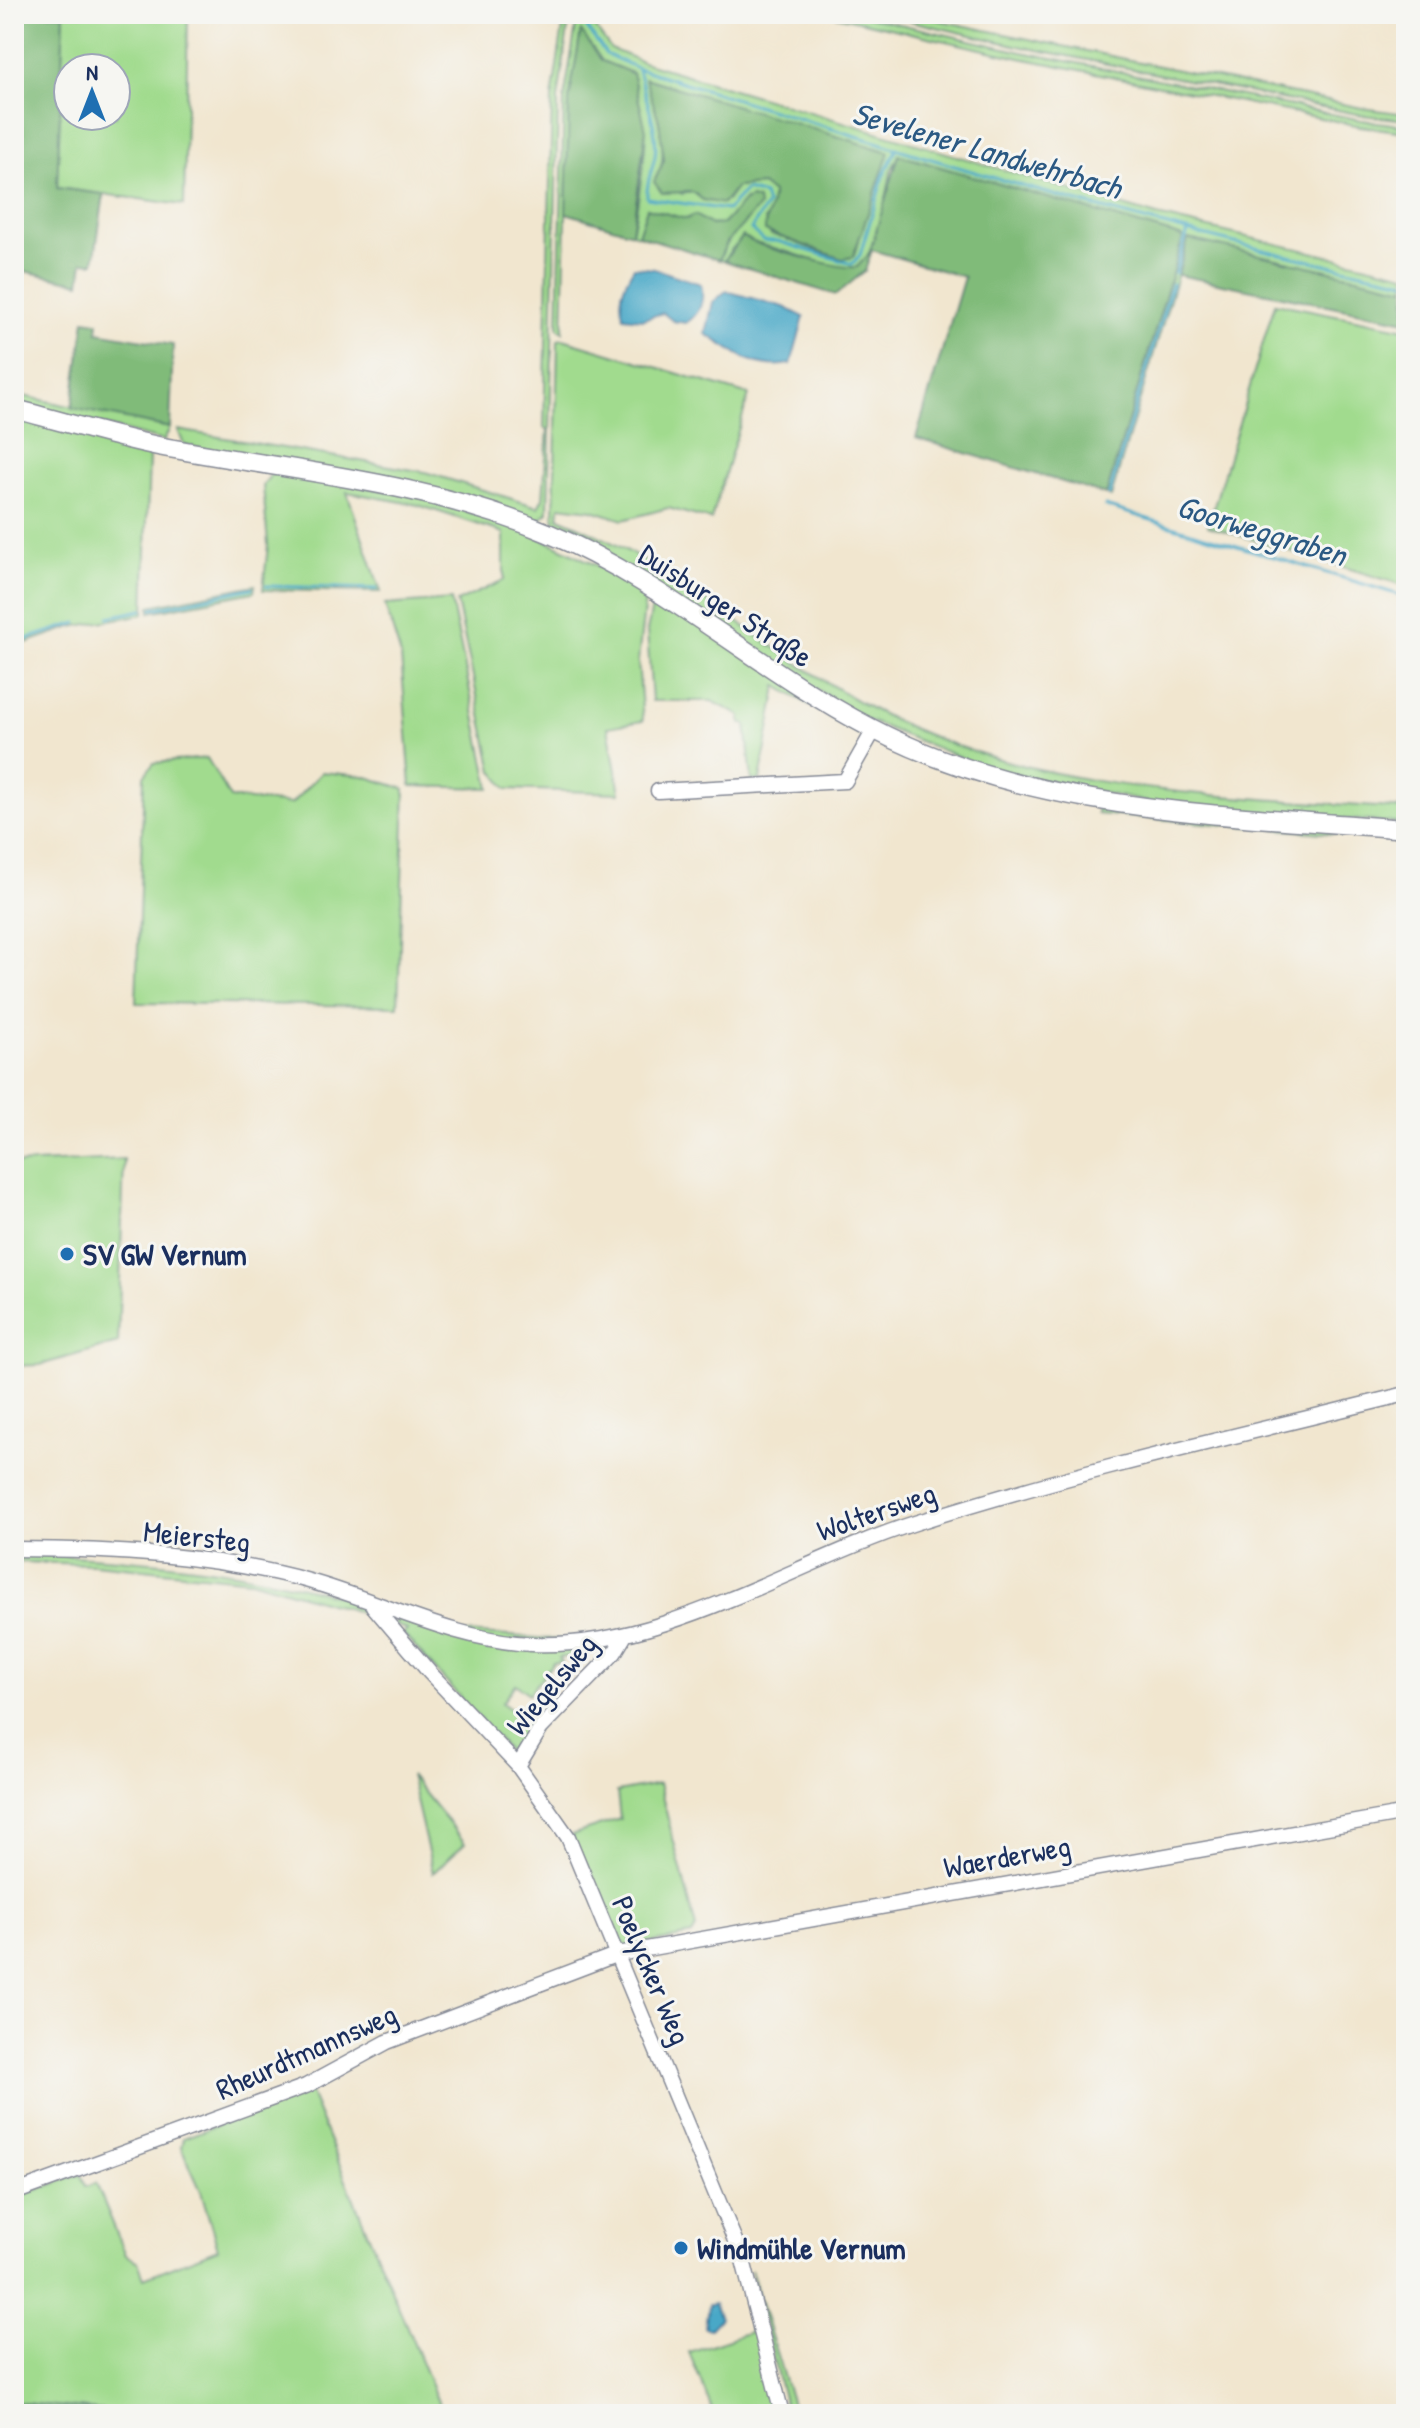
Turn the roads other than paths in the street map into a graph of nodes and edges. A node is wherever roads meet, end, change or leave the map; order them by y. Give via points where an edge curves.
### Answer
1 (14, 409) edge
2 (874, 730) junction
3 (658, 791) dead end
4 (1406, 829) edge
5 (1406, 1394) edge
6 (14, 1549) edge
7 (370, 1603) junction
8 (624, 1637) junction
9 (518, 1766) junction
10 (1406, 1813) edge
11 (618, 1954) junction
12 (14, 2193) edge
13 (782, 2414) edge

1 - 2 main road, Duisburger Straße via 153,445 419,491 476,506 651,585 777,672
2 - 3 street via 845,781
2 - 4 main road, Duisburger Straße via 1027,786 1106,804
5 - 8 street, Woltersweg via 914,1523
6 - 7 street, Meiersteg via 91,1551 258,1569
7 - 8 street, Woltersweg via 452,1630 531,1644
7 - 9 street, Poelycker Weg
8 - 9 street, Wiegelsweg via 541,1728
9 - 11 street, Poelycker Weg via 568,1837
10 - 11 street, Waerderweg
11 - 12 street, Rheurdtmannsweg via 387,2042 306,2086
11 - 13 street, Poelycker Weg via 743,2260

